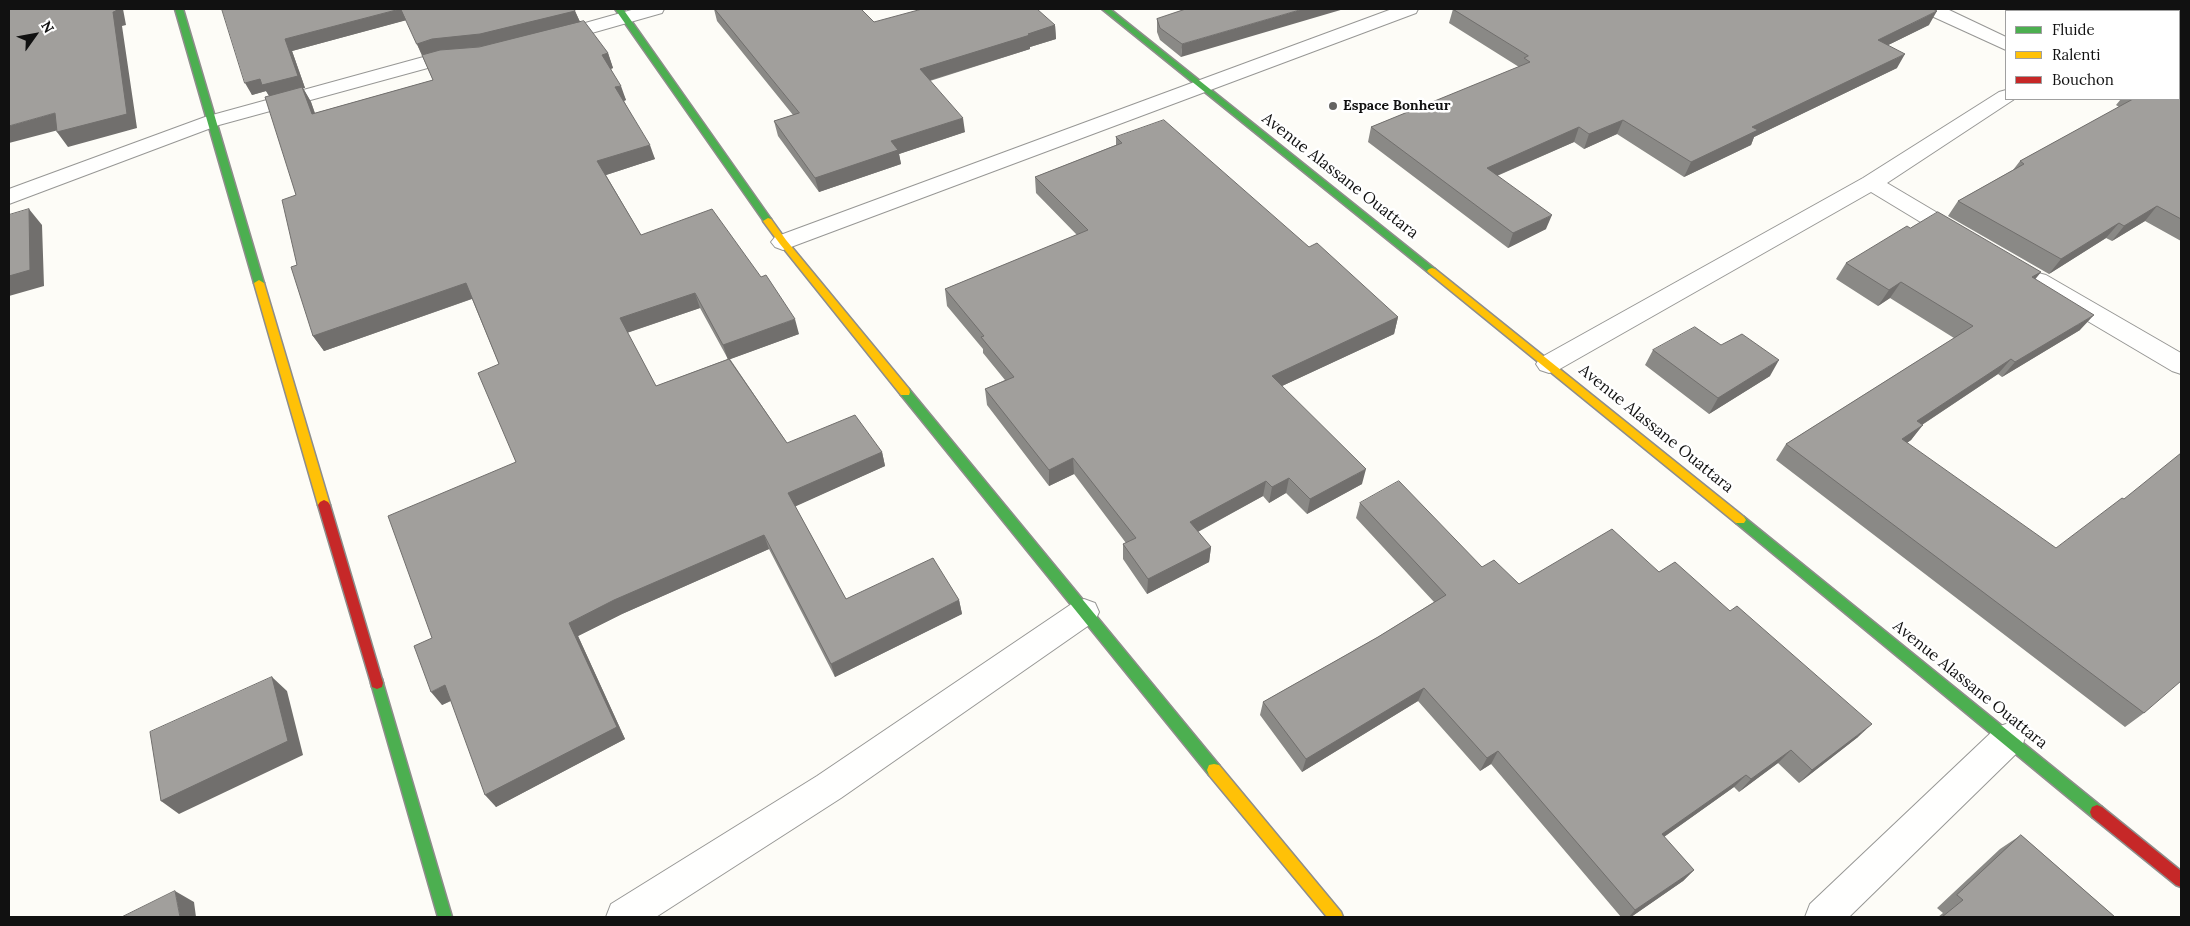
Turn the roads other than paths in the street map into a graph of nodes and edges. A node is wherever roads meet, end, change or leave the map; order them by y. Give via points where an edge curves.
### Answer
1 (179, 9) edge
2 (655, 9) edge
3 (1106, 9) edge
4 (1409, 9) edge
5 (1932, 9) edge
6 (622, 13) edge
7 (531, 44) edge
8 (2005, 44) edge
9 (485, 54) edge
10 (1200, 86) junction
11 (2005, 97) edge
12 (212, 121) junction
13 (1871, 183) junction
14 (9, 197) edge
15 (783, 242) junction
16 (1983, 249) edge
17 (2017, 269) edge
18 (1549, 364) junction
19 (2181, 365) edge
20 (1084, 612) junction
21 (2009, 738) junction
22 (2181, 880) edge
23 (445, 917) edge
24 (624, 917) edge
25 (1336, 917) edge
26 (1823, 917) edge

1 - 12 street
2 - 6 street
3 - 10 street, Avenue Alassane Ouattara
4 - 10 street
5 - 8 street
6 - 7 street
6 - 15 street
9 - 12 street via 445,57
10 - 15 street
10 - 18 street, Avenue Alassane Ouattara
11 - 13 street
12 - 14 street
12 - 23 street
13 - 16 street
13 - 18 street
15 - 20 street
17 - 19 street
18 - 21 street, Avenue Alassane Ouattara
20 - 24 street via 829,787
20 - 25 street
21 - 22 street, Avenue Alassane Ouattara
21 - 26 street

